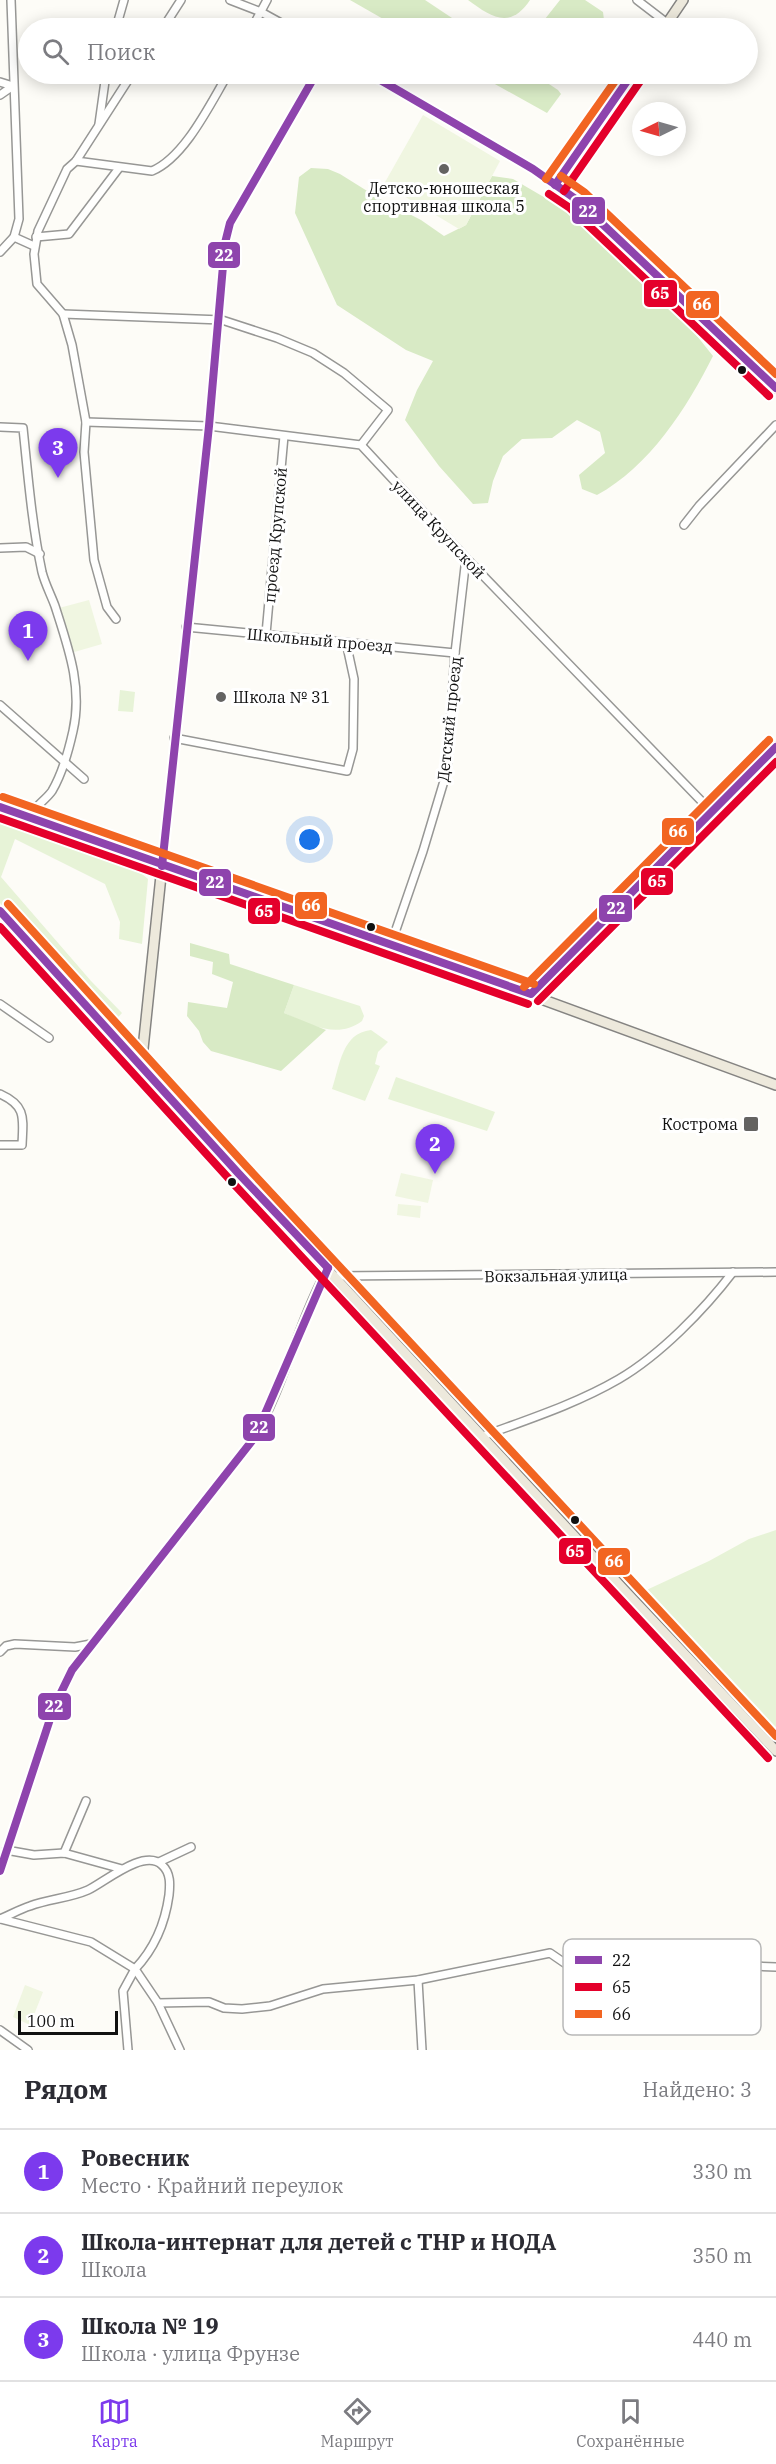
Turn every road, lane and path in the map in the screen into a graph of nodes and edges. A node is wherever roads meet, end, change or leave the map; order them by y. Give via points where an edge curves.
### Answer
1 (11, 0) edge
2 (124, 0) edge
3 (181, 0) edge
4 (230, 0) edge
5 (267, 0) edge
6 (637, 0) edge
7 (683, 0) edge
8 (261, 12) junction
9 (119, 18) edge
10 (169, 18) edge
11 (258, 18) edge
12 (272, 18) edge
13 (657, 18) edge
14 (671, 18) edge
15 (0, 82) edge
16 (105, 84) edge
17 (126, 84) edge
18 (222, 84) edge
19 (310, 84) edge
20 (387, 84) edge
21 (625, 84) edge
22 (13, 86) junction
23 (0, 95) edge
24 (99, 127) junction
25 (76, 161) junction
26 (119, 168) junction
27 (555, 184) junction
28 (14, 237) junction
29 (36, 237) junction
30 (34, 246) junction
31 (0, 252) edge
32 (63, 314) junction
33 (217, 320) junction
34 (776, 388) edge
35 (86, 422) junction
36 (776, 425) edge
37 (209, 426) junction
38 (0, 427) edge
39 (284, 436) junction
40 (361, 445) junction
41 (684, 525) dead end
42 (0, 548) edge
43 (40, 554) junction
44 (466, 558) junction
45 (116, 619) dead end
46 (186, 627) junction
47 (266, 634) junction
48 (346, 642) junction
49 (455, 653) junction
50 (0, 705) edge
51 (174, 738) junction
52 (776, 747) edge
53 (63, 762) junction
54 (84, 779) dead end
55 (0, 807) edge
56 (711, 811) junction
57 (28, 818) junction
58 (162, 866) junction
59 (0, 911) edge
60 (391, 944) junction
61 (531, 994) junction
62 (1, 1005) edge
63 (49, 1038) dead end
64 (141, 1068) junction
65 (776, 1084) edge
66 (0, 1094) edge
67 (0, 1145) edge
68 (328, 1268) junction
69 (733, 1272) junction
70 (776, 1272) edge
71 (335, 1276) junction
72 (483, 1436) junction
73 (91, 1644) junction
74 (0, 1652) edge
75 (776, 1751) edge
76 (87, 1801) dead end
77 (191, 1847) dead end
78 (6, 1850) junction
79 (64, 1853) junction
80 (159, 1862) junction
81 (122, 1869) junction
82 (0, 1870) edge
83 (0, 1919) edge
84 (563, 1962) edge
85 (761, 1966) edge
86 (776, 1967) edge
87 (135, 1969) junction
88 (418, 1980) junction
89 (158, 2003) junction
90 (0, 2030) edge
91 (28, 2050) edge
92 (128, 2050) edge
93 (180, 2050) edge
94 (422, 2050) edge

1 - 22 street
2 - 9 street
3 - 10 street
4 - 8 street
5 - 8 street
6 - 13 street
7 - 14 main road
8 - 11 street
8 - 12 street
15 - 22 street
16 - 24 street
17 - 24 street
18 - 26 street via 176,154 163,166 152,171
19 - 33 street via 230,223
20 - 27 street
21 - 27 main road
22 - 23 street
22 - 28 street via 19,219
24 - 25 street
25 - 26 street
25 - 29 street via 67,169
26 - 29 street via 69,234
27 - 34 main road via 577,200
28 - 30 street
28 - 31 street
29 - 30 street
30 - 32 street via 37,284
32 - 33 street
32 - 35 street
33 - 37 street
33 - 40 street via 314,353 379,402 388,410
35 - 37 street
35 - 45 street via 84,452 94,560 107,608
36 - 41 street
37 - 39 street
37 - 46 street
38 - 43 street via 23,428
39 - 40 street
39 - 47 street, проезд Крупской
40 - 44 street, улица Крупской
42 - 43 street via 26,547
43 - 53 street via 77,683 77,711
44 - 49 street, Детский проезд
44 - 56 street, улица Крупской
46 - 47 street, Школьный проезд
46 - 51 street
47 - 48 street, Школьный проезд
48 - 49 street, Школьный проезд
48 - 51 street via 354,679 353,749 347,771
49 - 60 street, Детский проезд via 447,771
50 - 53 street
51 - 58 street
52 - 56 main road
53 - 54 street
53 - 57 street via 53,789
55 - 57 street
56 - 61 main road
57 - 58 street
58 - 60 main road
58 - 64 main road
59 - 64 street
60 - 61 main road
61 - 65 main road
62 - 63 street
64 - 68 main road
66 - 67 street via 22,1111 22,1145
68 - 71 main road
68 - 73 street via 311,1301 272,1406 255,1437
69 - 70 street, Вокзальная улица
69 - 71 street, Вокзальная улица
69 - 72 street via 654,1354 620,1378 531,1420
71 - 72 main road
72 - 75 main road
73 - 74 street via 15,1644
73 - 78 street via 72,1670 54,1707
76 - 79 street
77 - 80 street
78 - 79 street via 34,1855
78 - 82 street
79 - 81 street
80 - 81 street via 146,1860
80 - 87 street via 167,1870 170,1885 164,1921 154,1947
81 - 83 street via 89,1890 30,1906
83 - 87 street via 91,1942
84 - 88 street via 550,1953
85 - 86 street
87 - 89 street
87 - 92 street via 123,1992
88 - 89 street via 323,1989 270,2006 242,2009 209,2002
88 - 94 street
89 - 93 street
90 - 91 street

